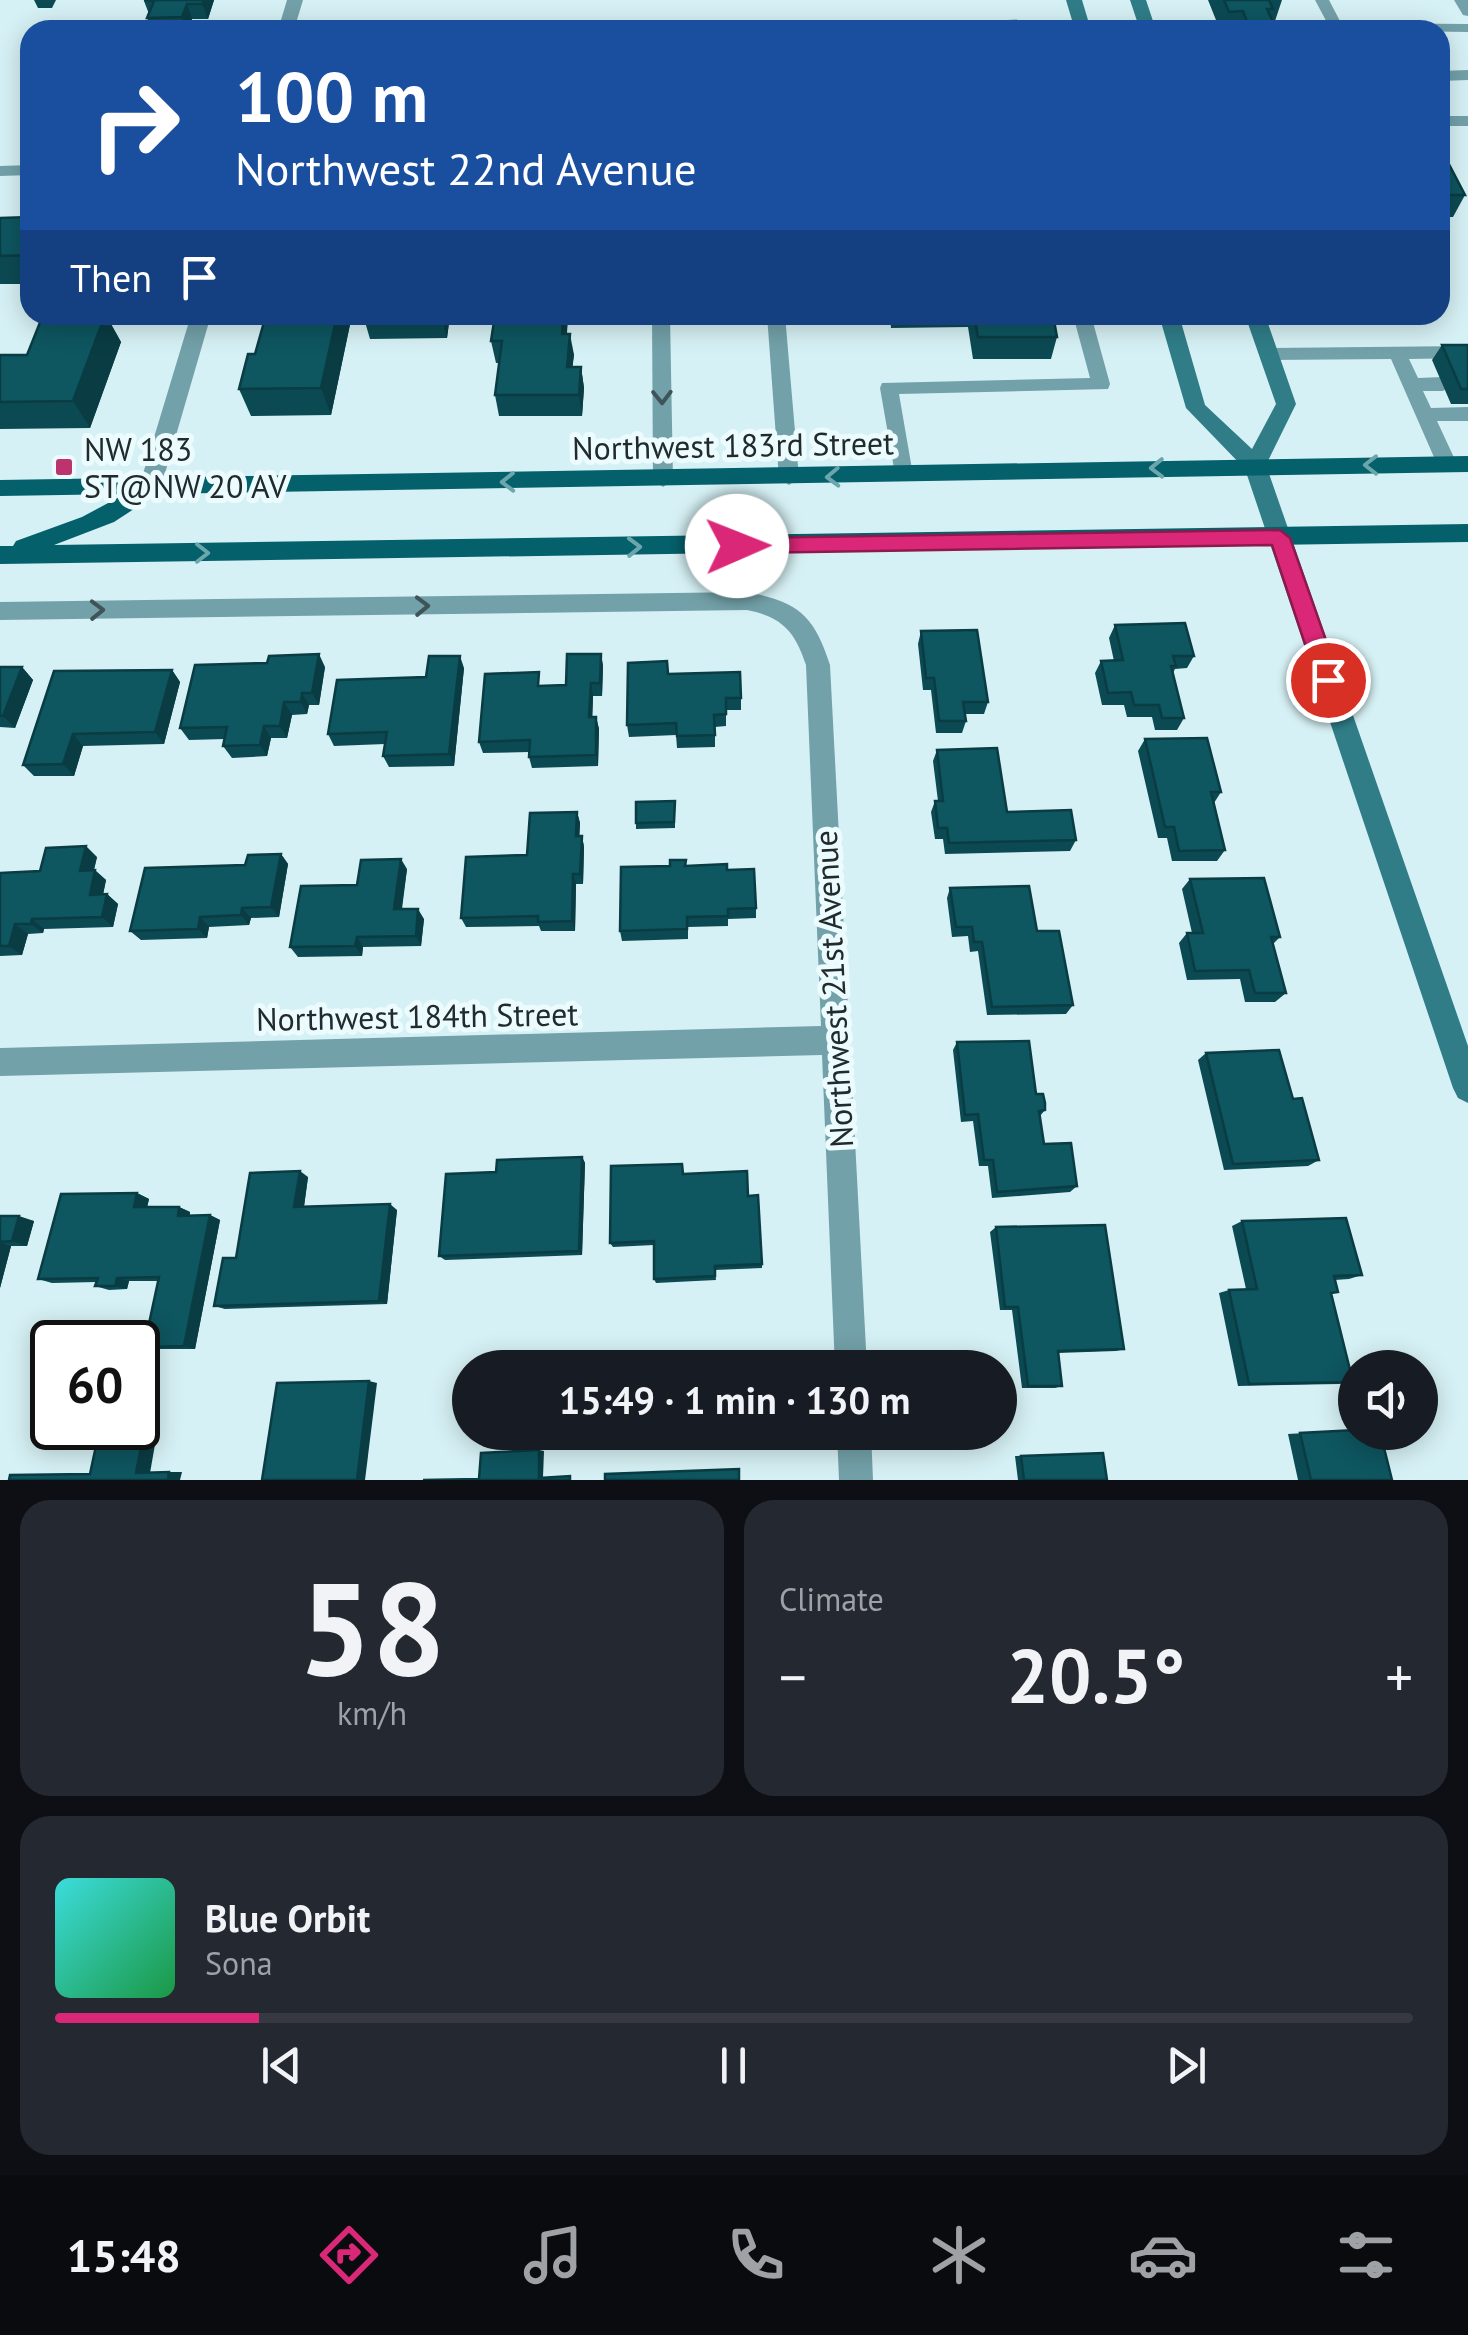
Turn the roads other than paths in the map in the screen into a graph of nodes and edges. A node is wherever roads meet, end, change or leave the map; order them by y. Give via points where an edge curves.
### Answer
1 (1461, 0) edge
2 (1468, 12) edge
3 (198, 325) edge
4 (661, 325) edge
5 (777, 325) edge
6 (1085, 325) edge
7 (1172, 325) edge
8 (1259, 325) edge
9 (1468, 352) edge
10 (1398, 353) junction
11 (1269, 354) junction
12 (1411, 384) junction
13 (1443, 384) dead end
14 (1468, 414) edge
15 (1425, 415) junction
16 (1458, 464) edge
17 (1255, 465) junction
18 (902, 475) junction
19 (789, 478) junction
20 (663, 480) junction
21 (150, 487) junction
22 (0, 488) edge
23 (1468, 533) edge
24 (1280, 538) junction
25 (0, 554) edge
26 (0, 611) edge
27 (1458, 1032) edge
28 (835, 1040) junction
29 (0, 1062) edge
30 (1468, 1088) edge
31 (850, 1350) edge
32 (855, 1450) edge
33 (856, 1480) edge

1 - 2 lane
3 - 21 street
4 -> 20 lane
5 - 19 lane
6 - 18 lane via 1101,384 890,388
7 - 17 main road via 1196,408
8 - 11 main road
9 - 10 lane
10 - 11 lane
10 - 12 lane
11 - 17 main road via 1286,404
12 - 13 lane
12 - 15 lane
14 - 15 lane
15 - 16 lane
16 -> 17 main road, Northwest 183rd Street
17 -> 18 main road, Northwest 183rd Street
17 - 24 main road
18 -> 19 main road, Northwest 183rd Street
19 - 20 main road, Northwest 183rd Street
20 -> 21 main road, Northwest 183rd Street
21 - 22 main road, Northwest 183rd Street
21 - 25 main road via 101,520
23 - 24 main road
25 -> 24 main road
24 - 27 main road
26 -> 28 street, Northwest 21st Avenue via 747,601 795,616 818,665
27 - 30 main road
28 - 29 street, Northwest 184th Street
28 - 31 street, Northwest 21st Avenue
32 - 33 street

